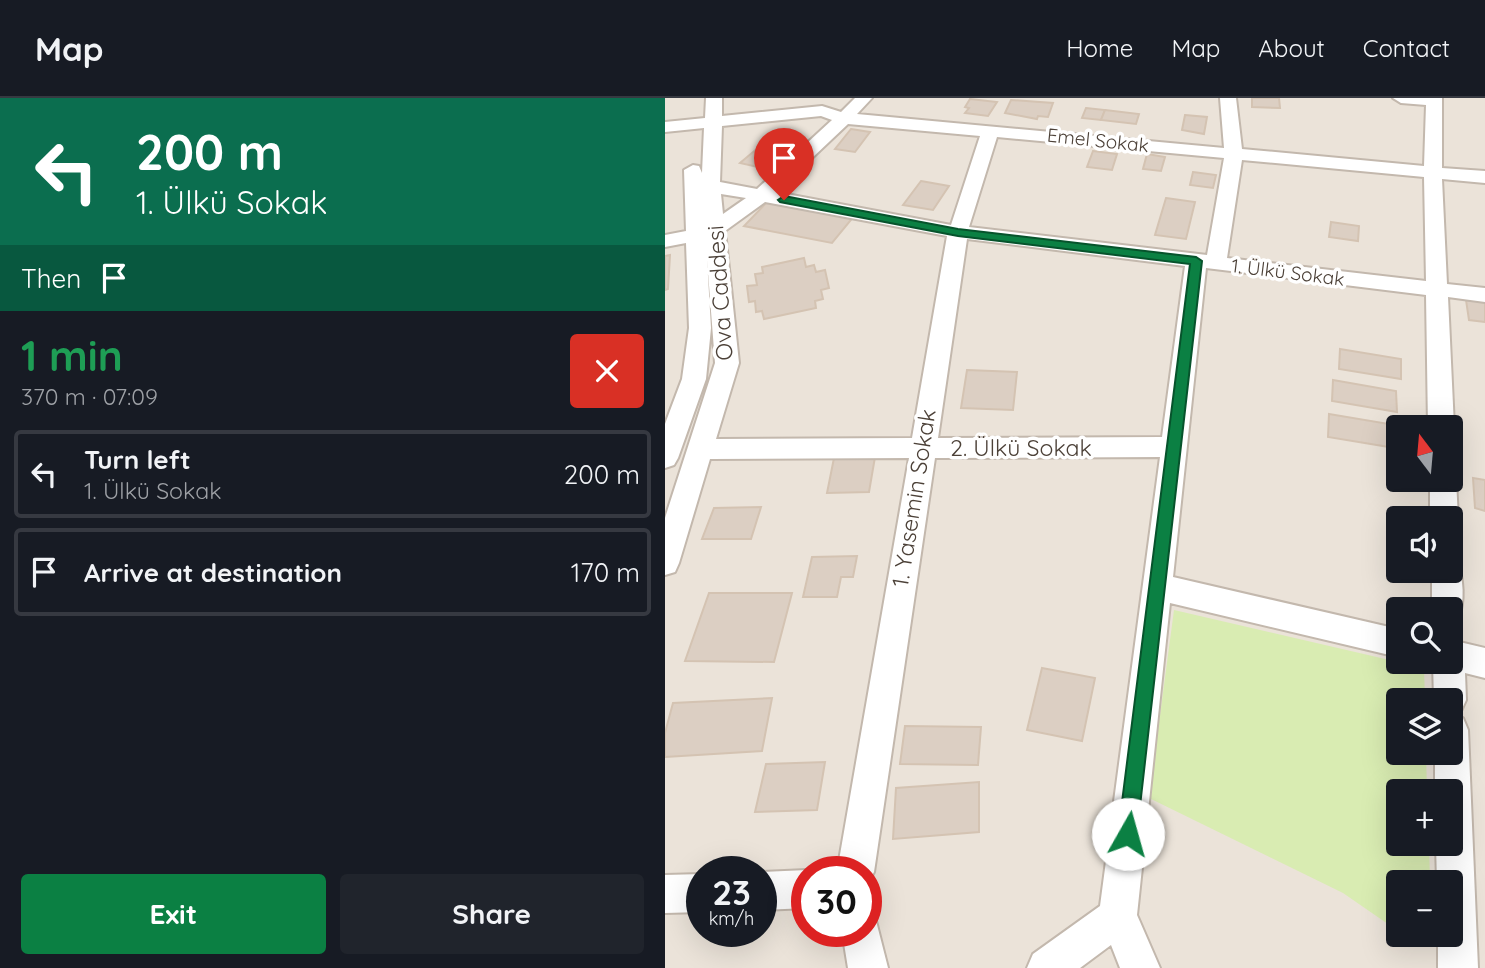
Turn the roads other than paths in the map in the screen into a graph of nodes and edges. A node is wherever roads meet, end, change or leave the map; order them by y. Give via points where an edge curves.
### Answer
1 (698, 98) edge
2 (715, 98) edge
3 (864, 98) edge
4 (1228, 98) edge
5 (1401, 98) edge
6 (1434, 99) edge
7 (825, 104) edge
8 (843, 118) junction
9 (701, 122) junction
10 (665, 127) edge
11 (991, 130) junction
12 (1234, 154) junction
13 (1433, 172) junction
14 (1485, 177) edge
15 (711, 186) junction
16 (759, 195) junction
17 (716, 227) junction
18 (958, 232) junction
19 (695, 236) junction
20 (665, 241) edge
21 (1206, 262) junction
22 (1436, 289) junction
23 (1485, 295) edge
24 (1441, 415) edge
25 (1174, 447) junction
26 (922, 448) junction
27 (700, 449) junction
28 (665, 458) edge
29 (665, 562) edge
30 (1159, 587) junction
31 (1386, 640) edge
32 (1463, 658) edge
33 (1485, 663) edge
34 (1452, 765) edge
35 (858, 856) edge
36 (686, 893) edge
37 (665, 894) edge
38 (1118, 916) junction
39 (864, 947) edge
40 (868, 968) edge
41 (1047, 968) edge
42 (1140, 968) edge
43 (1458, 968) edge

1 - 9 street, Ova Caddesi
2 - 9 street, Ova Caddesi
3 - 8 street
4 - 12 street
5 - 6 street
6 - 13 street
7 - 8 street, Emel Sokak
7 - 9 street, Emel Sokak
8 - 11 street, Emel Sokak
8 - 16 street
9 - 10 street, Emel Sokak
9 - 15 street, Ova Caddesi
9 - 19 street, Ova Caddesi
11 - 12 street, Emel Sokak
11 - 18 street, 1. Yasemin Sokak
12 - 13 street, Emel Sokak
12 - 21 street
13 - 14 street, Emel Sokak
13 - 22 street
15 - 16 street, 1. Ülkü Sokak
15 - 17 street, Ova Caddesi
16 - 17 street
16 - 18 street, 1. Ülkü Sokak
17 - 19 street
17 - 27 street, Ova Caddesi via 727,363
18 - 21 street, 1. Ülkü Sokak
18 - 26 street, 1. Yasemin Sokak
19 - 20 street
19 - 28 street, Ova Caddesi via 700,328 694,379
21 - 22 street, 1. Ülkü Sokak
21 - 25 street
22 - 23 street, 1. Ülkü Sokak
22 - 24 street
25 - 26 street, 2. Ülkü Sokak
25 - 30 street
26 - 27 street, 2. Ülkü Sokak
26 - 35 street, 1. Yasemin Sokak
27 - 29 street, Ova Caddesi
30 - 31 street
30 - 38 street
32 - 33 street
34 - 43 street
36 - 37 street
38 - 41 street
38 - 42 street
39 - 40 street

